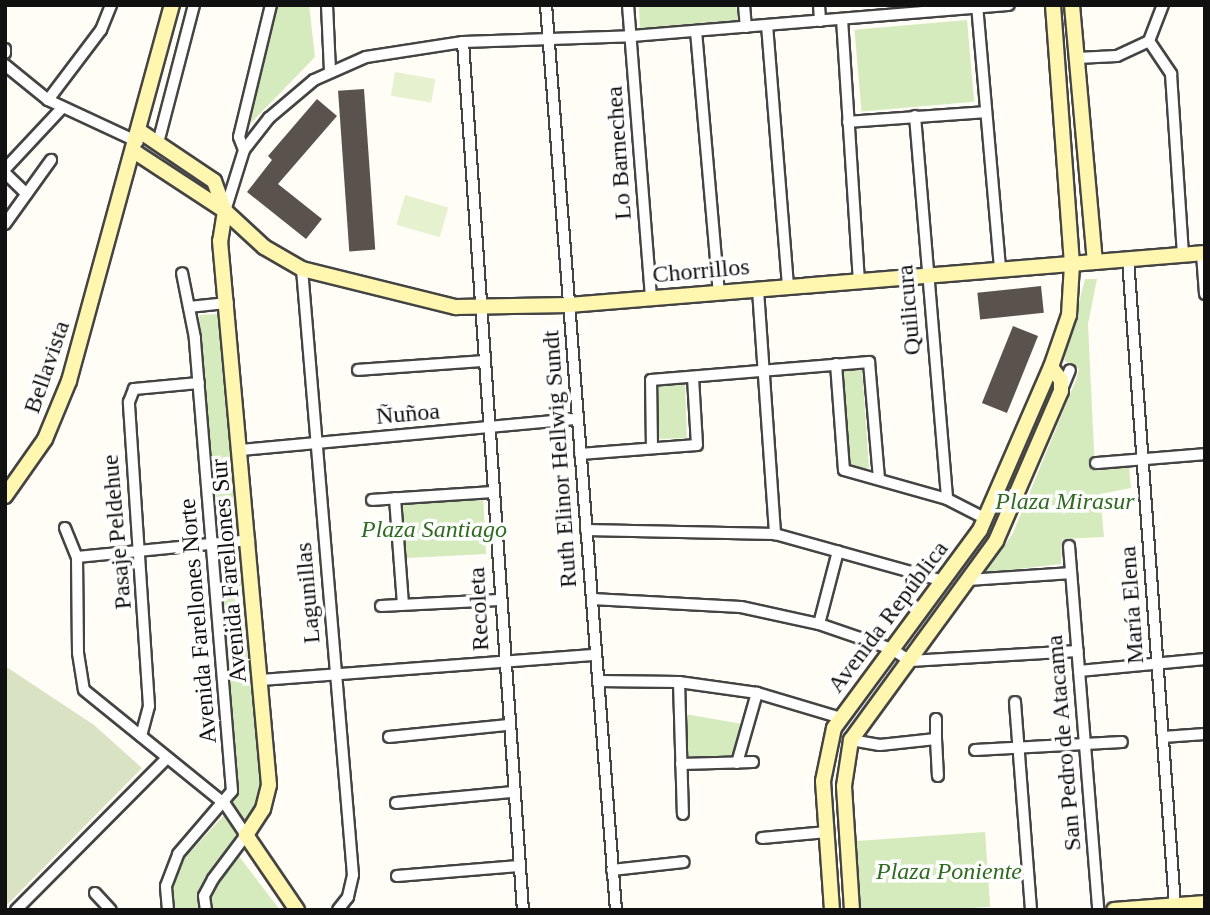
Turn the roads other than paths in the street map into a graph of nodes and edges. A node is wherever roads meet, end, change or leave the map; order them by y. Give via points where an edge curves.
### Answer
1 (111, 5) edge
2 (172, 5) edge
3 (180, 5) edge
4 (194, 5) edge
5 (271, 5) edge
6 (327, 5) edge
7 (545, 5) edge
8 (628, 5) edge
9 (744, 5) edge
10 (819, 5) edge
11 (1009, 5) edge
12 (1053, 5) edge
13 (1072, 5) edge
14 (1163, 5) edge
15 (977, 7) edge
16 (898, 10) edge
17 (842, 19) junction
18 (820, 21) junction
19 (767, 25) junction
20 (747, 27) junction
21 (696, 31) junction
22 (548, 36) junction
23 (631, 36) junction
24 (1149, 41) junction
25 (463, 42) junction
26 (1077, 58) junction
27 (5, 65) edge
28 (330, 70) junction
29 (48, 100) junction
30 (62, 108) junction
31 (986, 112) junction
32 (915, 117) junction
33 (848, 122) junction
34 (144, 144) junction
35 (244, 150) junction
36 (51, 160) dead end
37 (5, 171) edge
38 (27, 194) junction
39 (225, 211) junction
40 (5, 225) edge
41 (1203, 253) edge
42 (1183, 255) junction
43 (1128, 260) junction
44 (1096, 262) junction
45 (1072, 264) junction
46 (302, 269) junction
47 (1000, 270) junction
48 (182, 272) dead end
49 (927, 275) junction
50 (859, 281) junction
51 (788, 287) junction
52 (758, 290) junction
53 (719, 293) junction
54 (1205, 294) edge
55 (651, 298) junction
56 (228, 303) junction
57 (569, 305) junction
58 (481, 306) junction
59 (188, 307) junction
60 (484, 361) junction
61 (836, 364) junction
62 (1051, 367) junction
63 (358, 370) dead end
64 (763, 370) junction
65 (1070, 370) dead end
66 (693, 377) junction
67 (199, 383) junction
68 (1060, 394) junction
69 (578, 419) junction
70 (489, 428) junction
71 (317, 443) junction
72 (1019, 443) junction
73 (652, 448) junction
74 (241, 450) junction
75 (580, 454) junction
76 (1205, 454) edge
77 (1035, 455) junction
78 (1143, 459) junction
79 (1096, 463) dead end
80 (879, 479) junction
81 (492, 492) junction
82 (5, 496) edge
83 (395, 498) junction
84 (947, 499) junction
85 (372, 500) dead end
86 (986, 519) junction
87 (65, 528) dead end
88 (586, 530) junction
89 (775, 534) junction
90 (249, 540) junction
91 (213, 543) junction
92 (1069, 546) dead end
93 (142, 550) junction
94 (838, 551) junction
95 (77, 557) junction
96 (1072, 573) junction
97 (969, 580) junction
98 (943, 581) junction
99 (592, 599) junction
100 (499, 600) junction
101 (403, 604) junction
102 (381, 606) dead end
103 (819, 624) junction
104 (892, 649) junction
105 (1078, 651) junction
106 (596, 655) junction
107 (1205, 659) edge
108 (503, 661) junction
109 (910, 662) junction
110 (1158, 663) junction
111 (1079, 671) junction
112 (337, 676) junction
113 (261, 680) junction
114 (598, 681) junction
115 (679, 682) junction
116 (757, 693) junction
117 (1015, 702) dead end
118 (841, 718) junction
119 (936, 719) dead end
120 (508, 725) junction
121 (1205, 734) edge
122 (141, 736) junction
123 (389, 737) dead end
124 (1163, 737) junction
125 (936, 739) junction
126 (851, 740) junction
127 (1122, 741) dead end
128 (1085, 744) junction
129 (1018, 747) junction
130 (975, 750) dead end
131 (167, 758) junction
132 (753, 762) dead end
133 (737, 763) junction
134 (681, 764) junction
135 (938, 776) dead end
136 (513, 792) junction
137 (396, 803) dead end
138 (225, 804) junction
139 (683, 814) dead end
140 (827, 832) junction
141 (246, 835) junction
142 (762, 838) dead end
143 (684, 862) dead end
144 (519, 866) junction
145 (612, 870) junction
146 (397, 876) dead end
147 (95, 893) dead end
148 (1205, 903) edge
149 (1175, 905) junction
150 (16, 910) edge
151 (111, 910) edge
152 (168, 910) edge
153 (206, 910) edge
154 (297, 910) edge
155 (338, 910) edge
156 (523, 910) edge
157 (615, 910) edge
158 (832, 910) edge
159 (852, 910) edge
160 (1031, 910) edge
161 (1098, 910) edge
162 (1114, 910) edge

1 - 29 street via 101,30
2 - 34 street, Bellavista
3 - 34 street, Bellavista
4 - 34 street
5 - 35 street via 239,137
6 - 28 street
7 - 22 street, Ruth Elinor Hellwig Sundt
8 - 23 street, Lo Barnechea
9 - 20 street
10 - 18 street
11 - 15 street
12 - 45 street, Avenida República
13 - 26 street
14 - 24 street
15 - 16 street
15 - 31 street
16 - 17 street
17 - 18 street
17 - 33 street
18 - 19 street
19 - 20 street
19 - 51 street
20 - 21 street
21 - 23 street
21 - 53 street
22 - 23 street
22 - 25 street
22 - 57 street, Ruth Elinor Hellwig Sundt
23 - 55 street, Lo Barnechea
24 - 26 street via 1116,56
24 - 42 street via 1171,74
25 - 28 street via 366,57
25 - 58 street, Recoleta
26 - 44 street
27 - 29 street
28 - 35 street via 284,104
29 - 30 street
30 - 34 street
30 - 37 street
31 - 32 street
31 - 47 street
32 - 33 street
32 - 49 street, Quilicura
33 - 50 street
34 - 39 street, Chorrillos
34 - 39 street, Chorrillos via 214,181
34 - 82 street, Bellavista via 131,200 109,243 52,425
35 - 39 street
36 - 38 street
37 - 38 street
38 - 40 street
39 - 46 street, Chorrillos via 264,247
39 - 56 street, Avenida Farellones Sur via 219,241
41 - 42 street, Chorrillos
41 - 54 street
42 - 43 street, Chorrillos
43 - 44 street, Chorrillos
43 - 78 street, María Elena
44 - 45 street, Chorrillos
45 - 47 street, Chorrillos
45 - 62 street, Avenida República via 1069,315
46 - 58 street, Chorrillos via 456,307
46 - 71 street, Lagunillas
47 - 49 street, Chorrillos
48 - 59 street, Avenida Farellones Norte
49 - 50 street, Chorrillos
49 - 84 street, Quilicura
50 - 51 street, Chorrillos
51 - 52 street, Chorrillos
52 - 53 street, Chorrillos
52 - 64 street
53 - 55 street, Chorrillos
55 - 57 street, Chorrillos
56 - 59 street
56 - 74 street, Avenida Farellones Sur
57 - 58 street, Chorrillos
57 - 69 street, Ruth Elinor Hellwig Sundt
58 - 60 street, Recoleta
59 - 67 street, Avenida Farellones Norte
60 - 63 street
60 - 70 street, Recoleta
61 - 64 street
61 - 80 street via 844,470
61 - 80 street via 869,362
62 - 68 street via 1061,380
62 - 72 street, Avenida República
64 - 66 street
64 - 89 street
65 - 68 street, Avenida República
66 - 73 street via 650,380
66 - 73 street via 697,445
67 - 91 street, Avenida Farellones Norte
67 - 93 street, Pasaje Peldehue via 134,389 129,402
68 - 77 street, Avenida República
69 - 70 street, Ñuñoa
69 - 75 street, Ruth Elinor Hellwig Sundt
70 - 71 street, Ñuñoa
70 - 81 street, Recoleta
71 - 74 street, Ñuñoa
71 - 112 street, Lagunillas
72 - 77 street
72 - 86 street, Avenida República
73 - 75 street
74 - 90 street, Avenida Farellones Sur
75 - 88 street, Ruth Elinor Hellwig Sundt
76 - 78 street
77 - 97 street, Avenida República via 1007,521
78 - 79 street
78 - 110 street, María Elena
80 - 84 street
81 - 83 street
81 - 100 street, Recoleta
83 - 85 street
83 - 101 street
84 - 86 street
86 - 98 street, Avenida República
87 - 95 street
88 - 89 street
88 - 99 street, Ruth Elinor Hellwig Sundt
89 - 94 street
90 - 91 street
90 - 113 street, Avenida Farellones Sur
91 - 93 street
91 - 138 street, Avenida Farellones Norte via 232,791
92 - 96 street, San Pedro de Atacama
93 - 95 street
93 - 122 street, Pasaje Peldehue via 149,706
94 - 98 street
94 - 103 street
95 - 122 street via 78,653 84,690
96 - 97 street
96 - 105 street, San Pedro de Atacama
97 - 109 street, Avenida República
98 - 104 street, Avenida República
99 - 103 street via 741,607
99 - 106 street, Ruth Elinor Hellwig Sundt
100 - 101 street
100 - 108 street, Recoleta
101 - 102 street
103 - 104 street
104 - 109 street
104 - 118 street, Avenida República
105 - 109 street
105 - 111 street, San Pedro de Atacama
106 - 108 street
106 - 114 street, Ruth Elinor Hellwig Sundt
107 - 110 street
108 - 112 street
108 - 120 street, Recoleta
109 - 126 street, Avenida República
110 - 111 street
110 - 124 street, María Elena
111 - 128 street, San Pedro de Atacama
112 - 113 street
112 - 155 street, Lagunillas via 353,875 348,897
113 - 141 street, Avenida Farellones Sur via 269,785 263,808
114 - 115 street
114 - 145 street, Ruth Elinor Hellwig Sundt
115 - 116 street
115 - 134 street
116 - 118 street
116 - 133 street
117 - 129 street
118 - 140 street, Avenida República via 824,766
119 - 125 street
120 - 123 street
120 - 136 street, Recoleta
121 - 124 street
122 - 131 street
124 - 149 street, María Elena
125 - 126 street via 880,745
125 - 135 street
126 - 159 street, Avenida República via 844,786
127 - 128 street
128 - 129 street
128 - 161 street, San Pedro de Atacama
129 - 130 street
129 - 160 street
131 - 138 street
131 - 150 street
132 - 133 street
133 - 134 street
134 - 139 street
136 - 137 street
136 - 144 street, Recoleta
138 - 141 street
138 - 152 street via 178,854 166,886
140 - 142 street
140 - 158 street, Avenida República
141 - 153 street, Avenida Farellones Sur via 212,878 204,896
141 - 154 street
143 - 145 street
144 - 146 street
144 - 156 street, Recoleta
145 - 157 street, Ruth Elinor Hellwig Sundt
147 - 151 street
148 - 149 street
149 - 162 street

